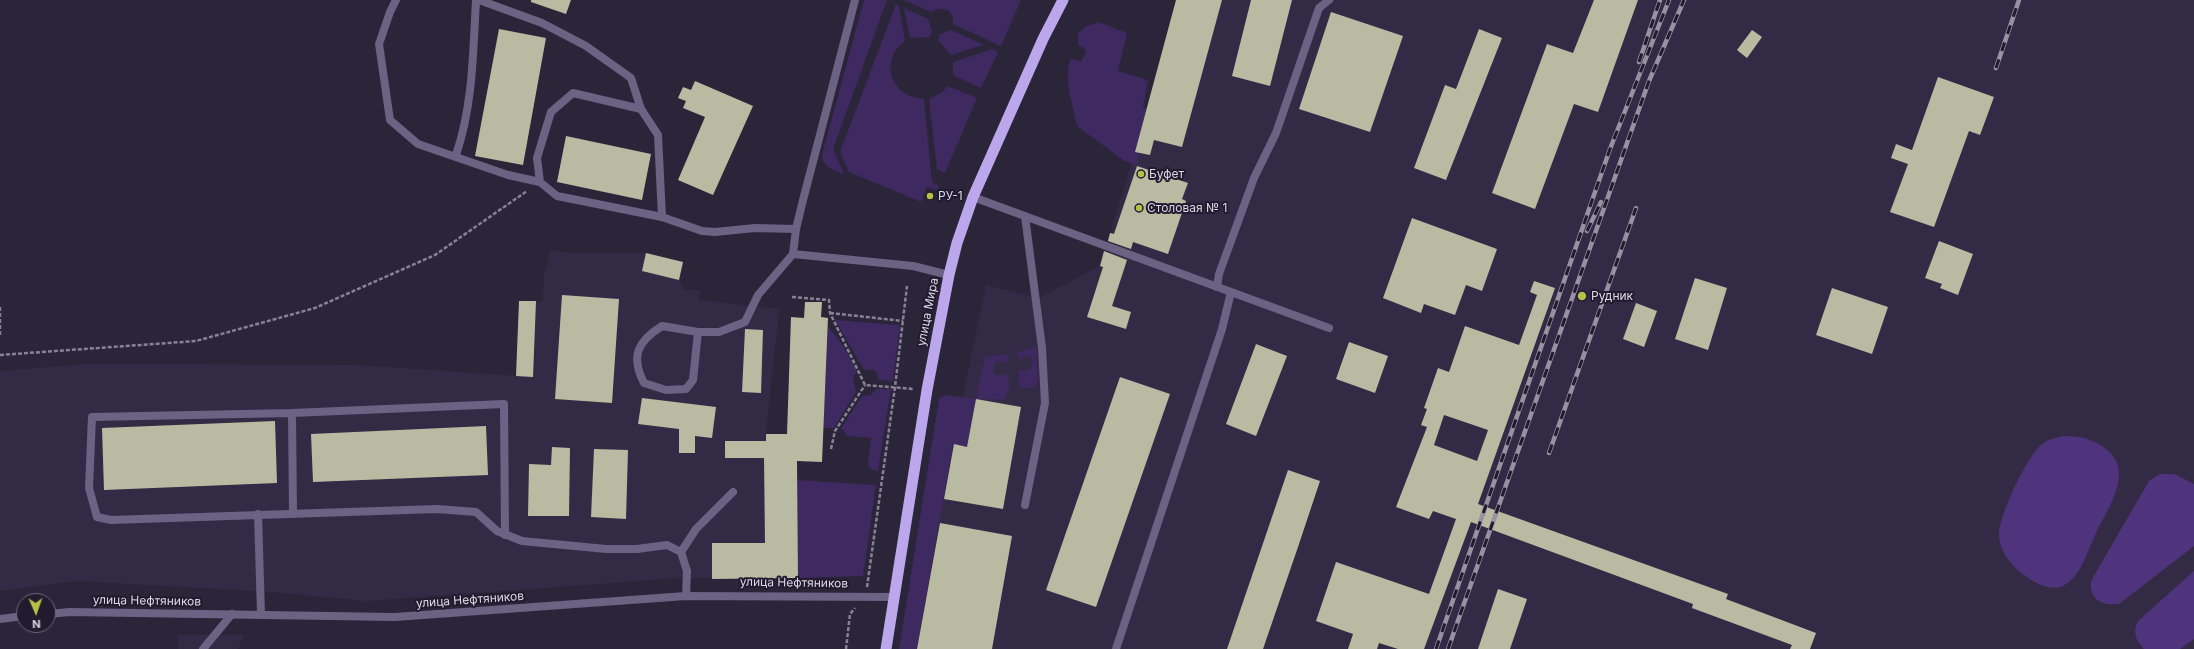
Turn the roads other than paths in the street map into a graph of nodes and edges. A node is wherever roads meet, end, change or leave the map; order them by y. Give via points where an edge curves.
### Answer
1 (396, 0) edge
2 (476, 0) edge
3 (479, 0) edge
4 (856, 0) edge
5 (1063, 0) edge
6 (1329, 0) edge
7 (640, 109) junction
8 (456, 156) junction
9 (540, 182) junction
10 (973, 197) junction
11 (1025, 216) junction
12 (662, 217) junction
13 (796, 229) junction
14 (793, 254) junction
15 (949, 275) junction
16 (1218, 287) junction
17 (1231, 292) junction
18 (1329, 328) dead end
19 (698, 332) junction
20 (292, 413) junction
21 (733, 492) dead end
22 (1025, 505) dead end
23 (293, 513) junction
24 (258, 514) junction
25 (505, 535) junction
26 (681, 552) junction
27 (686, 596) junction
28 (894, 597) junction
29 (56, 613) edge
30 (232, 614) junction
31 (261, 614) junction
32 (16, 617) edge
33 (0, 619) edge
34 (203, 649) edge
35 (886, 649) edge
36 (1116, 649) edge

1 - 8 street via 379,44 390,120 418,144
2 - 8 street via 472,85 465,128
3 - 7 street via 542,23 586,46 631,78
4 - 13 street
5 - 10 highway, улица Мира via 1042,40
6 - 16 street via 1319,8 1276,133 1254,178 1219,274
7 - 9 street via 573,94 551,112 537,158
7 - 12 street via 658,136
8 - 9 street via 508,175
9 - 12 street via 557,196
10 - 11 street
10 - 15 highway, улица Мира
11 - 16 street
11 - 22 street via 1045,387
12 - 13 street via 702,231
13 - 14 street
14 - 15 street via 913,266
14 - 19 street via 758,295 745,322 719,332
15 - 28 highway, улица Мира via 926,390
16 - 17 street
17 - 18 street
17 - 36 street via 1222,329
19 - 19 street via 662,326 647,335 637,352 637,370 644,383 666,390 686,389 693,380
20 - 23 street
20 - 24 street via 92,417 89,488 97,517 111,520
20 - 25 street via 504,404
21 - 26 street via 696,529
23 - 24 street
23 - 25 street via 437,509 476,512
24 - 31 street
25 - 26 street via 522,541 606,549 637,549 667,545
26 - 27 street via 687,571
27 - 28 street, улица Нефтяников
27 - 31 street, улица Нефтяников via 395,618
28 - 35 highway, улица Мира
29 - 30 street, улица Нефтяников
30 - 31 street, улица Нефтяников
30 - 34 street
32 - 33 street

